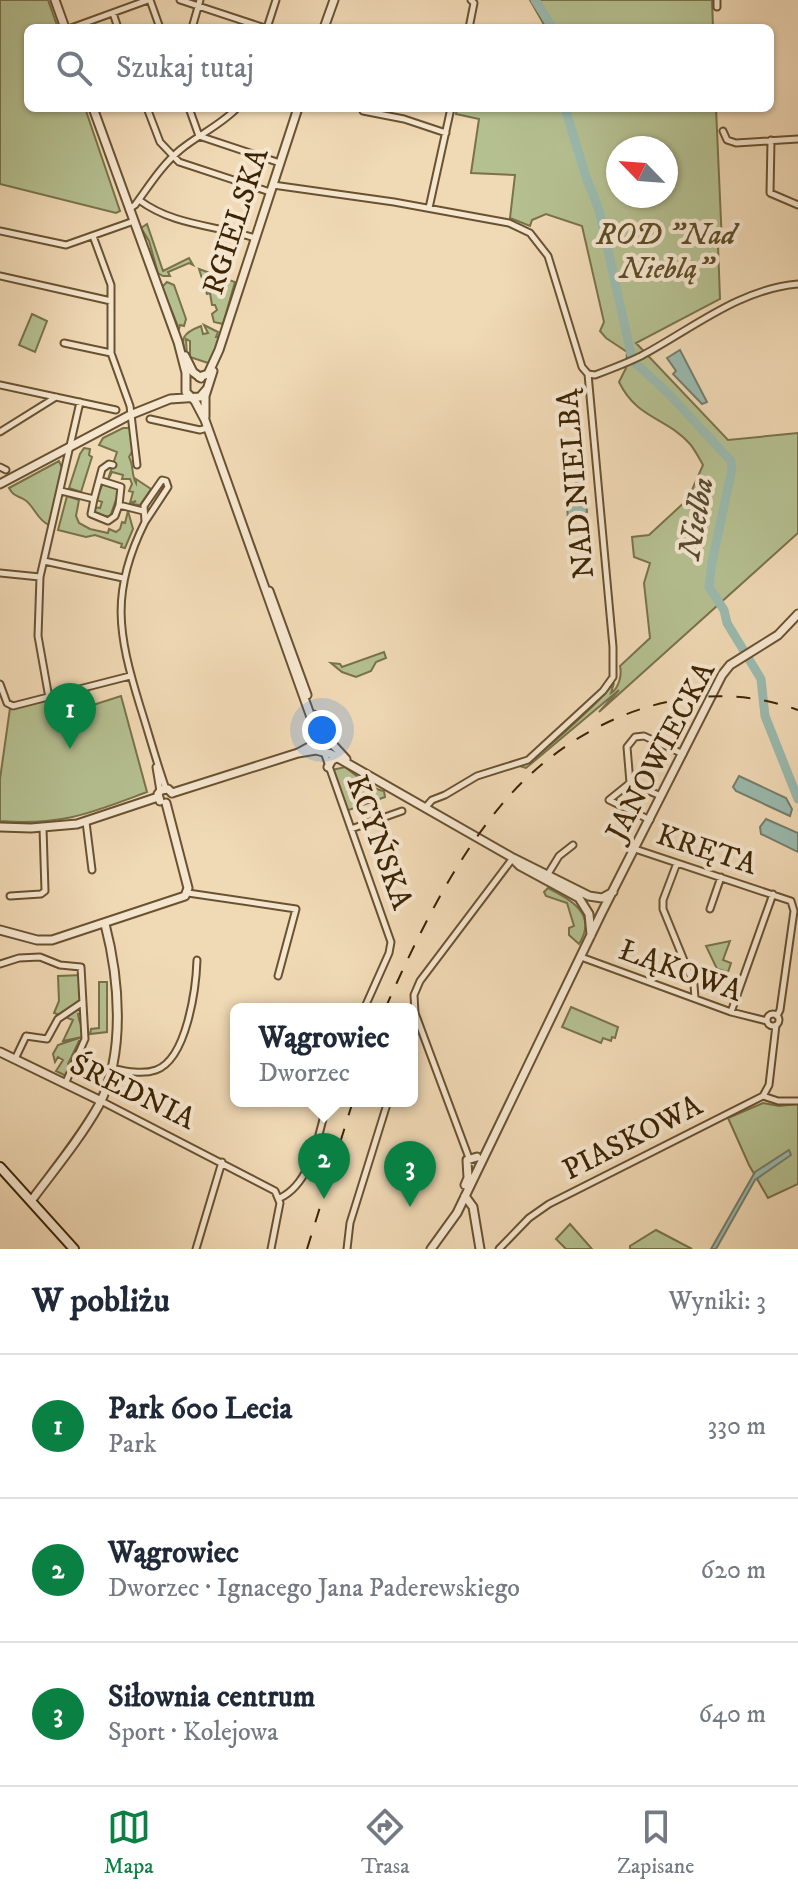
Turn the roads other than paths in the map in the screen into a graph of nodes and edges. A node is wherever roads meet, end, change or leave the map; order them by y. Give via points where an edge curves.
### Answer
1 (55, 0) edge
2 (149, 0) edge
3 (180, 0) edge
4 (276, 0) edge
5 (334, 0) edge
6 (471, 0) edge
7 (199, 3) edge
8 (113, 13) junction
9 (64, 24) edge
10 (82, 24) edge
11 (117, 24) edge
12 (158, 24) edge
13 (193, 24) edge
14 (255, 24) edge
15 (267, 24) edge
16 (325, 24) edge
17 (470, 24) edge
18 (94, 112) edge
19 (149, 112) edge
20 (190, 112) edge
21 (233, 112) edge
22 (297, 112) edge
23 (368, 112) edge
24 (450, 112) edge
25 (723, 131) dead end
26 (446, 133) junction
27 (199, 136) junction
28 (798, 139) edge
29 (771, 140) junction
30 (173, 157) junction
31 (280, 163) junction
32 (271, 188) junction
33 (139, 200) junction
34 (798, 205) edge
35 (429, 208) junction
36 (129, 209) junction
37 (134, 221) junction
38 (0, 231) edge
39 (93, 236) junction
40 (255, 238) junction
41 (0, 276) edge
42 (798, 284) edge
43 (111, 301) junction
44 (178, 342) junction
45 (64, 343) dead end
46 (219, 350) junction
47 (111, 353) junction
48 (588, 374) junction
49 (198, 377) junction
50 (0, 385) edge
51 (186, 385) junction
52 (206, 390) junction
53 (56, 397) junction
54 (191, 397) junction
55 (170, 399) junction
56 (80, 402) junction
57 (116, 410) dead end
58 (130, 415) junction
59 (150, 419) dead end
60 (207, 424) junction
61 (0, 432) edge
62 (71, 446) junction
63 (113, 465) dead end
64 (137, 465) dead end
65 (99, 480) junction
66 (0, 484) edge
67 (61, 491) junction
68 (94, 499) junction
69 (119, 505) junction
70 (143, 511) junction
71 (145, 522) junction
72 (44, 561) junction
73 (0, 573) edge
74 (40, 577) junction
75 (123, 578) junction
76 (798, 614) edge
77 (130, 676) junction
78 (0, 684) edge
79 (49, 698) junction
80 (325, 747) junction
81 (683, 754) junction
82 (337, 758) junction
83 (352, 766) junction
84 (328, 767) junction
85 (630, 783) junction
86 (164, 792) junction
87 (661, 796) junction
88 (425, 808) junction
89 (402, 811) dead end
90 (650, 820) junction
91 (86, 822) junction
92 (0, 827) edge
93 (43, 828) junction
94 (351, 829) junction
95 (573, 845) dead end
96 (635, 849) junction
97 (513, 858) junction
98 (677, 863) junction
99 (92, 870) dead end
100 (548, 874) junction
101 (721, 877) junction
102 (614, 890) junction
103 (188, 893) junction
104 (773, 894) junction
105 (10, 896) dead end
106 (596, 898) junction
107 (710, 909) dead end
108 (588, 911) junction
109 (603, 911) junction
110 (105, 924) junction
111 (0, 930) edge
112 (591, 937) junction
113 (581, 957) junction
114 (197, 960) dead end
115 (0, 964) edge
116 (278, 976) dead end
117 (695, 998) junction
118 (83, 1002) junction
119 (367, 1003) edge
120 (413, 1003) edge
121 (731, 1012) junction
122 (777, 1016) junction
123 (418, 1018) edge
124 (767, 1021) junction
125 (776, 1025) junction
126 (421, 1027) junction
127 (418, 1028) edge
128 (0, 1052) edge
129 (15, 1059) junction
130 (111, 1067) junction
131 (65, 1084) junction
132 (763, 1096) junction
133 (101, 1101) junction
134 (798, 1101) edge
135 (326, 1107) edge
136 (386, 1107) edge
137 (222, 1162) junction
138 (476, 1162) junction
139 (0, 1167) edge
140 (280, 1198) junction
141 (31, 1201) junction
142 (461, 1201) junction
143 (74, 1249) edge
144 (196, 1249) edge
145 (271, 1249) edge
146 (347, 1249) edge
147 (431, 1249) edge
148 (478, 1249) edge
149 (499, 1249) edge

1 - 9 street
2 - 8 street
2 - 12 street
3 - 7 street
4 - 15 street
5 - 16 street
6 - 17 street
7 - 13 street
7 - 14 street
8 - 10 street
8 - 11 street
18 - 36 street
19 - 30 street via 160,142
20 - 27 street
21 - 27 street
22 - 31 street, RGIELSKA
23 - 26 street
24 - 26 street
25 - 29 street via 736,143
26 - 35 street
27 - 30 street
27 - 31 street
28 - 29 street
29 - 34 street via 770,193
30 - 32 street, NAD NIELBĄ via 185,166
30 - 33 street
31 - 32 street, RGIELSKA
32 - 35 street, NAD NIELBĄ
32 - 40 street, RGIELSKA
33 - 36 street
33 - 40 street via 175,220
35 - 48 street, NAD NIELBĄ via 509,223 533,236 548,256 582,370
36 - 37 street
37 - 39 street
37 - 44 street
38 - 39 street via 61,245
39 - 43 street via 109,278
40 - 46 street, RGIELSKA
41 - 43 street
42 - 48 street via 730,305 641,356
43 - 47 street
44 - 49 street
44 - 51 street
45 - 47 street
46 - 49 street, RGIELSKA via 208,374
46 - 52 street, RGIELSKA
47 - 58 street
48 - 88 street, NAD NIELBĄ via 613,677 528,760 468,780
49 - 51 street
49 - 52 street
50 - 53 street
51 - 54 street
51 - 55 street
52 - 54 street
52 - 60 street, KCYŃSKA
53 - 56 street
53 - 61 street
54 - 55 street
54 - 60 street, KCYŃSKA
55 - 58 street
56 - 57 street
56 - 62 street
58 - 62 street
58 - 64 street
59 - 60 street via 200,430
60 - 80 street, KCYŃSKA
62 - 66 street
62 - 67 street
63 - 65 street via 105,466
65 - 68 street
65 - 69 street via 121,487
67 - 68 street
67 - 72 street
68 - 69 street via 91,514 108,521
69 - 70 street
70 - 71 street
70 - 71 street via 166,481 167,490
71 - 75 street
72 - 74 street
72 - 75 street
73 - 74 street
74 - 79 street via 38,636
75 - 77 street via 121,622
76 - 81 street, JANOWIECKA via 778,635 728,667
77 - 79 street
77 - 86 street
78 - 79 street via 13,706
80 - 82 street
80 - 83 street
80 - 84 street, KCYŃSKA
80 - 86 street
81 - 85 street via 635,737 627,747
81 - 87 street, JANOWIECKA
82 - 83 street
82 - 84 street
83 - 88 street
84 - 94 street, KCYŃSKA
85 - 87 street
85 - 90 street via 609,800
86 - 91 street
86 - 103 street via 160,801 166,803
87 - 90 street, JANOWIECKA
88 - 97 street
89 - 94 street
90 - 96 street, JANOWIECKA
91 - 93 street
91 - 99 street
92 - 93 street
93 - 105 street via 45,891
94 - 119 street, KCYŃSKA via 390,947
95 - 100 street
96 - 98 street, KRĘTA
96 - 102 street, JANOWIECKA
97 - 100 street
97 - 108 street via 571,893
97 - 120 street via 418,984
98 - 101 street, KRĘTA
98 - 117 street via 663,909
100 - 106 street
101 - 104 street, KRĘTA
101 - 107 street
102 - 106 street
102 - 109 street, JANOWIECKA
103 - 110 street
103 - 116 street via 296,909
104 - 121 street
104 - 122 street, KRĘTA via 789,899 794,907
106 - 108 street via 588,901
106 - 109 street
108 - 109 street via 596,916
108 - 112 street
109 - 112 street, JANOWIECKA
110 - 111 street via 47,940
110 - 130 street via 118,1008
112 - 113 street, JANOWIECKA
113 - 117 street, ŁĄKOWA
113 - 138 street, JANOWIECKA
114 - 130 street via 188,1022 171,1059 151,1072
115 - 118 street via 40,957 80,966
117 - 121 street, ŁĄKOWA
118 - 129 street via 61,1016 47,1039 26,1036
118 - 131 street via 85,1041
121 - 124 street, ŁĄKOWA
122 - 124 street via 771,1014
122 - 125 street
123 - 126 street
124 - 125 street
125 - 132 street
126 - 127 street
126 - 138 street
128 - 129 street, ŚREDNIA
129 - 131 street, ŚREDNIA
130 - 133 street
131 - 133 street, ŚREDNIA
132 - 134 street
132 - 149 street, PIASKOWA via 549,1204
133 - 137 street, ŚREDNIA
133 - 141 street
135 - 140 street via 305,1173
136 - 146 street
137 - 140 street, ŚREDNIA
137 - 144 street
138 - 142 street, JANOWIECKA
138 - 142 street via 466,1164
139 - 141 main road
140 - 145 street
141 - 143 main road
142 - 147 street
142 - 148 street via 474,1216

